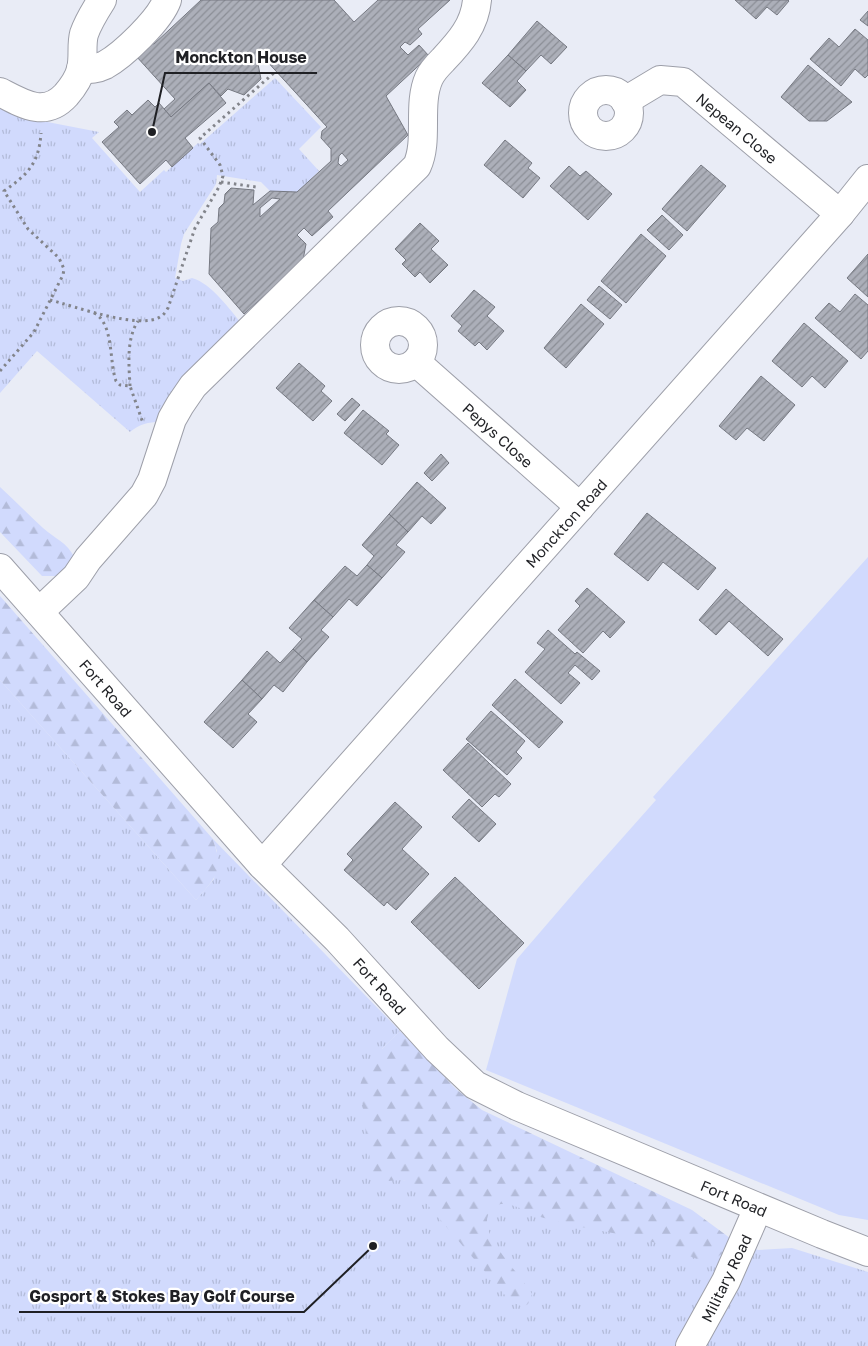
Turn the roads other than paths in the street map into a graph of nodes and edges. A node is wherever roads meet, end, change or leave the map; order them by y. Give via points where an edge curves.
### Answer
1 (102, 0) edge
2 (167, 0) edge
3 (477, 0) edge
4 (82, 69) junction
5 (0, 92) edge
6 (625, 101) dead end
7 (868, 179) edge
8 (840, 214) junction
9 (416, 362) dead end
10 (580, 508) junction
11 (0, 568) edge
12 (39, 612) junction
13 (262, 865) junction
14 (758, 1208) junction
15 (868, 1252) edge
16 (690, 1346) edge

1 - 4 street via 84,35
2 - 4 street via 156,19 121,53 104,65
3 - 12 street via 475,14 466,33 428,81 421,156 417,166 193,386 172,419 144,495 69,584
4 - 5 street via 63,98 49,107 24,104
6 - 8 street, Nepean Close via 660,80 683,82
7 - 8 street, Monckton Road
8 - 10 street, Monckton Road
9 - 10 street, Pepys Close
10 - 13 street, Monckton Road
11 - 12 street, Fort Road
12 - 13 street, Fort Road
13 - 14 street, Fort Road via 337,938 437,1049 476,1085 516,1106
14 - 15 street, Fort Road
14 - 16 street, Military Road via 726,1281

